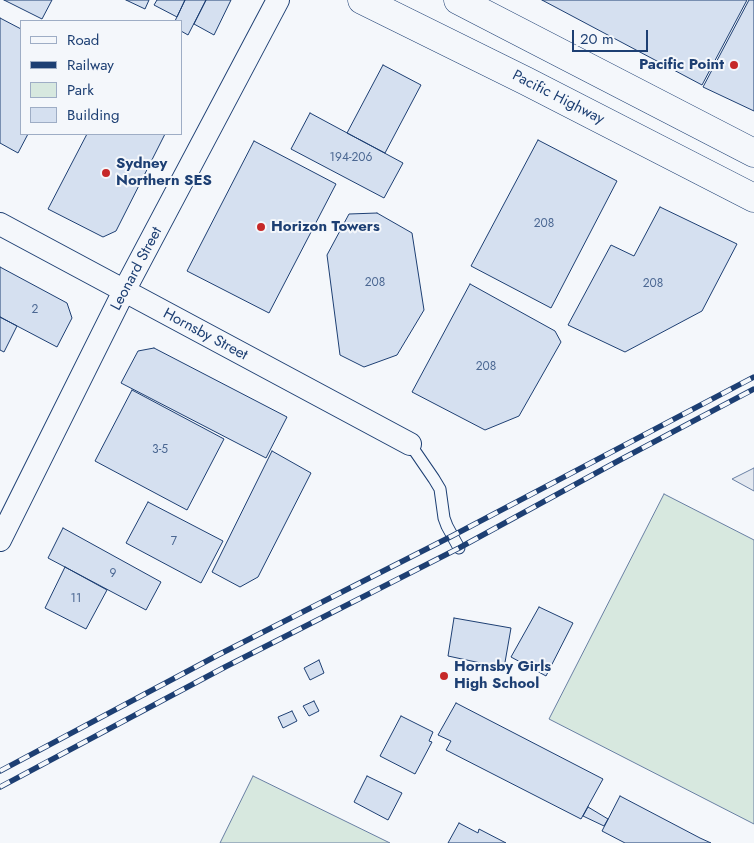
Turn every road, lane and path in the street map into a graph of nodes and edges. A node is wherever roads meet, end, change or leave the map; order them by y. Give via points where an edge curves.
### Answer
1 (278, 0) edge
2 (362, 0) edge
3 (458, 0) edge
4 (684, 118) junction
5 (754, 142) edge
6 (754, 153) edge
7 (754, 198) edge
8 (0, 224) edge
9 (124, 291) junction
10 (410, 444) joint
11 (0, 540) edge
12 (459, 548) dead end

1 - 9 street, Leonard Street
2 - 7 main road, Pacific Highway
3 - 4 main road
4 - 5 street via 731,138
4 - 6 main road
8 - 9 street, Hornsby Street
9 - 10 street, Hornsby Street
9 - 11 street, Leonard Street
10 - 12 lane via 440,490 446,526

